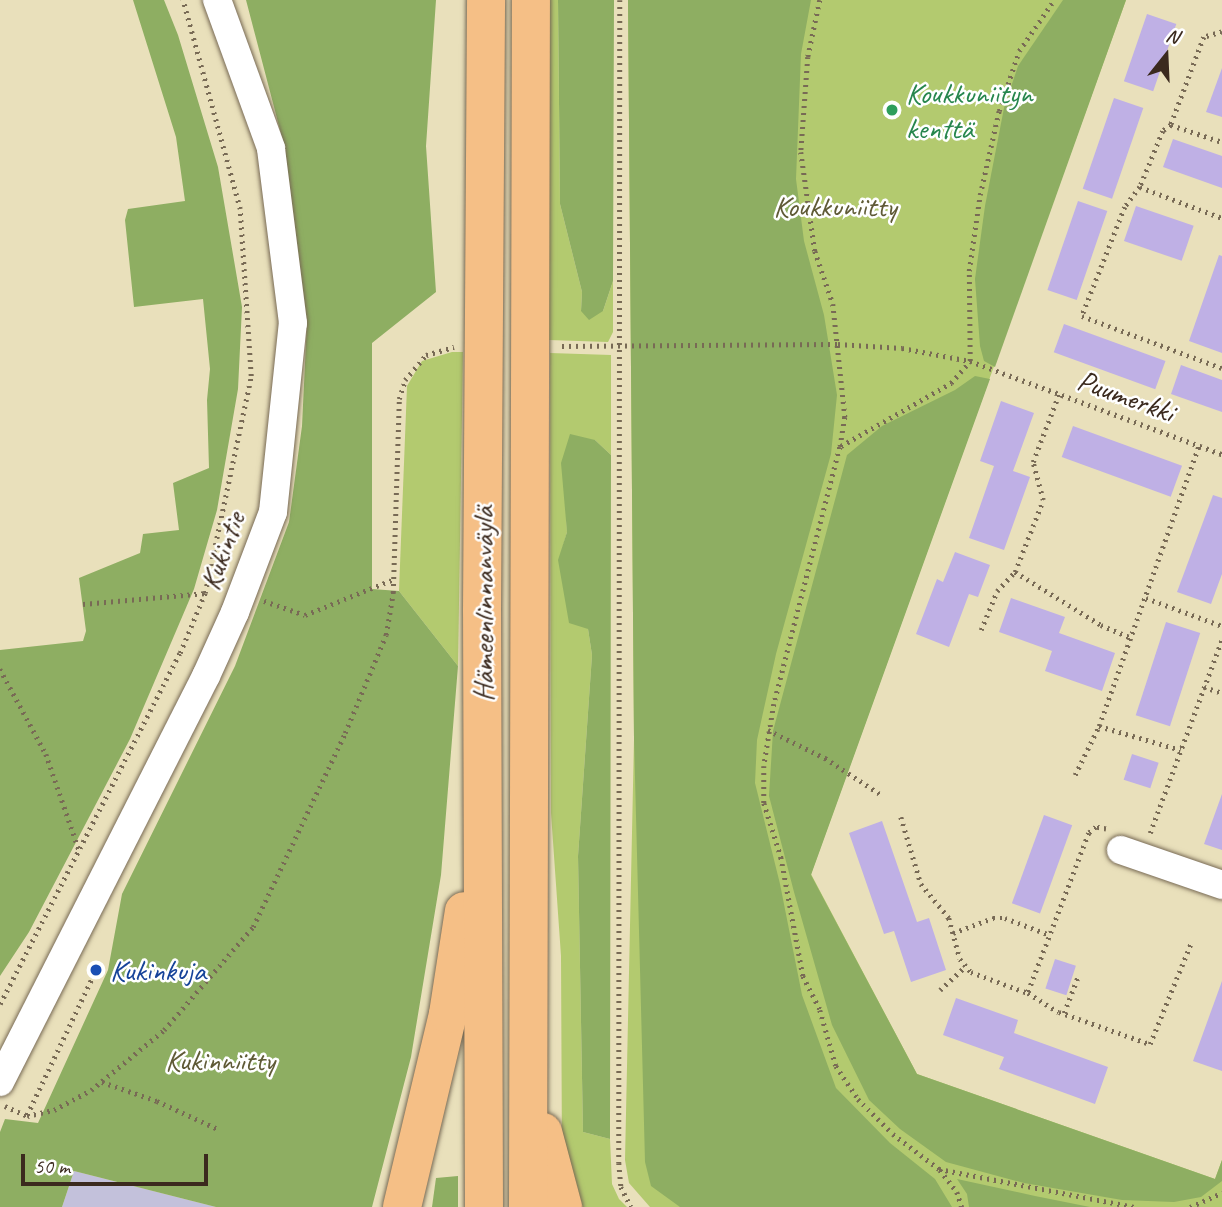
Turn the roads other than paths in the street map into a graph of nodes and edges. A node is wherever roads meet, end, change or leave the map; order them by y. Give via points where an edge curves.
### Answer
1 (217, 0) edge
2 (486, 0) edge
3 (531, 0) edge
4 (482, 763) junction
5 (1125, 846) road end
6 (1222, 885) edge
7 (528, 1029) junction
8 (0, 1082) edge
9 (402, 1207) edge
10 (484, 1207) edge
11 (528, 1207) edge
12 (563, 1207) edge

1 - 8 street, Kukintie via 271,148 293,323 273,512 206,676
2 - 4 highway, Hämeenlinnanväylä
3 - 7 highway, Hämeenlinnanväylä
4 - 9 highway via 458,957
4 - 10 highway, Hämeenlinnanväylä
5 - 6 street
7 - 11 highway, Hämeenlinnanväylä
7 - 12 highway via 545,1144

